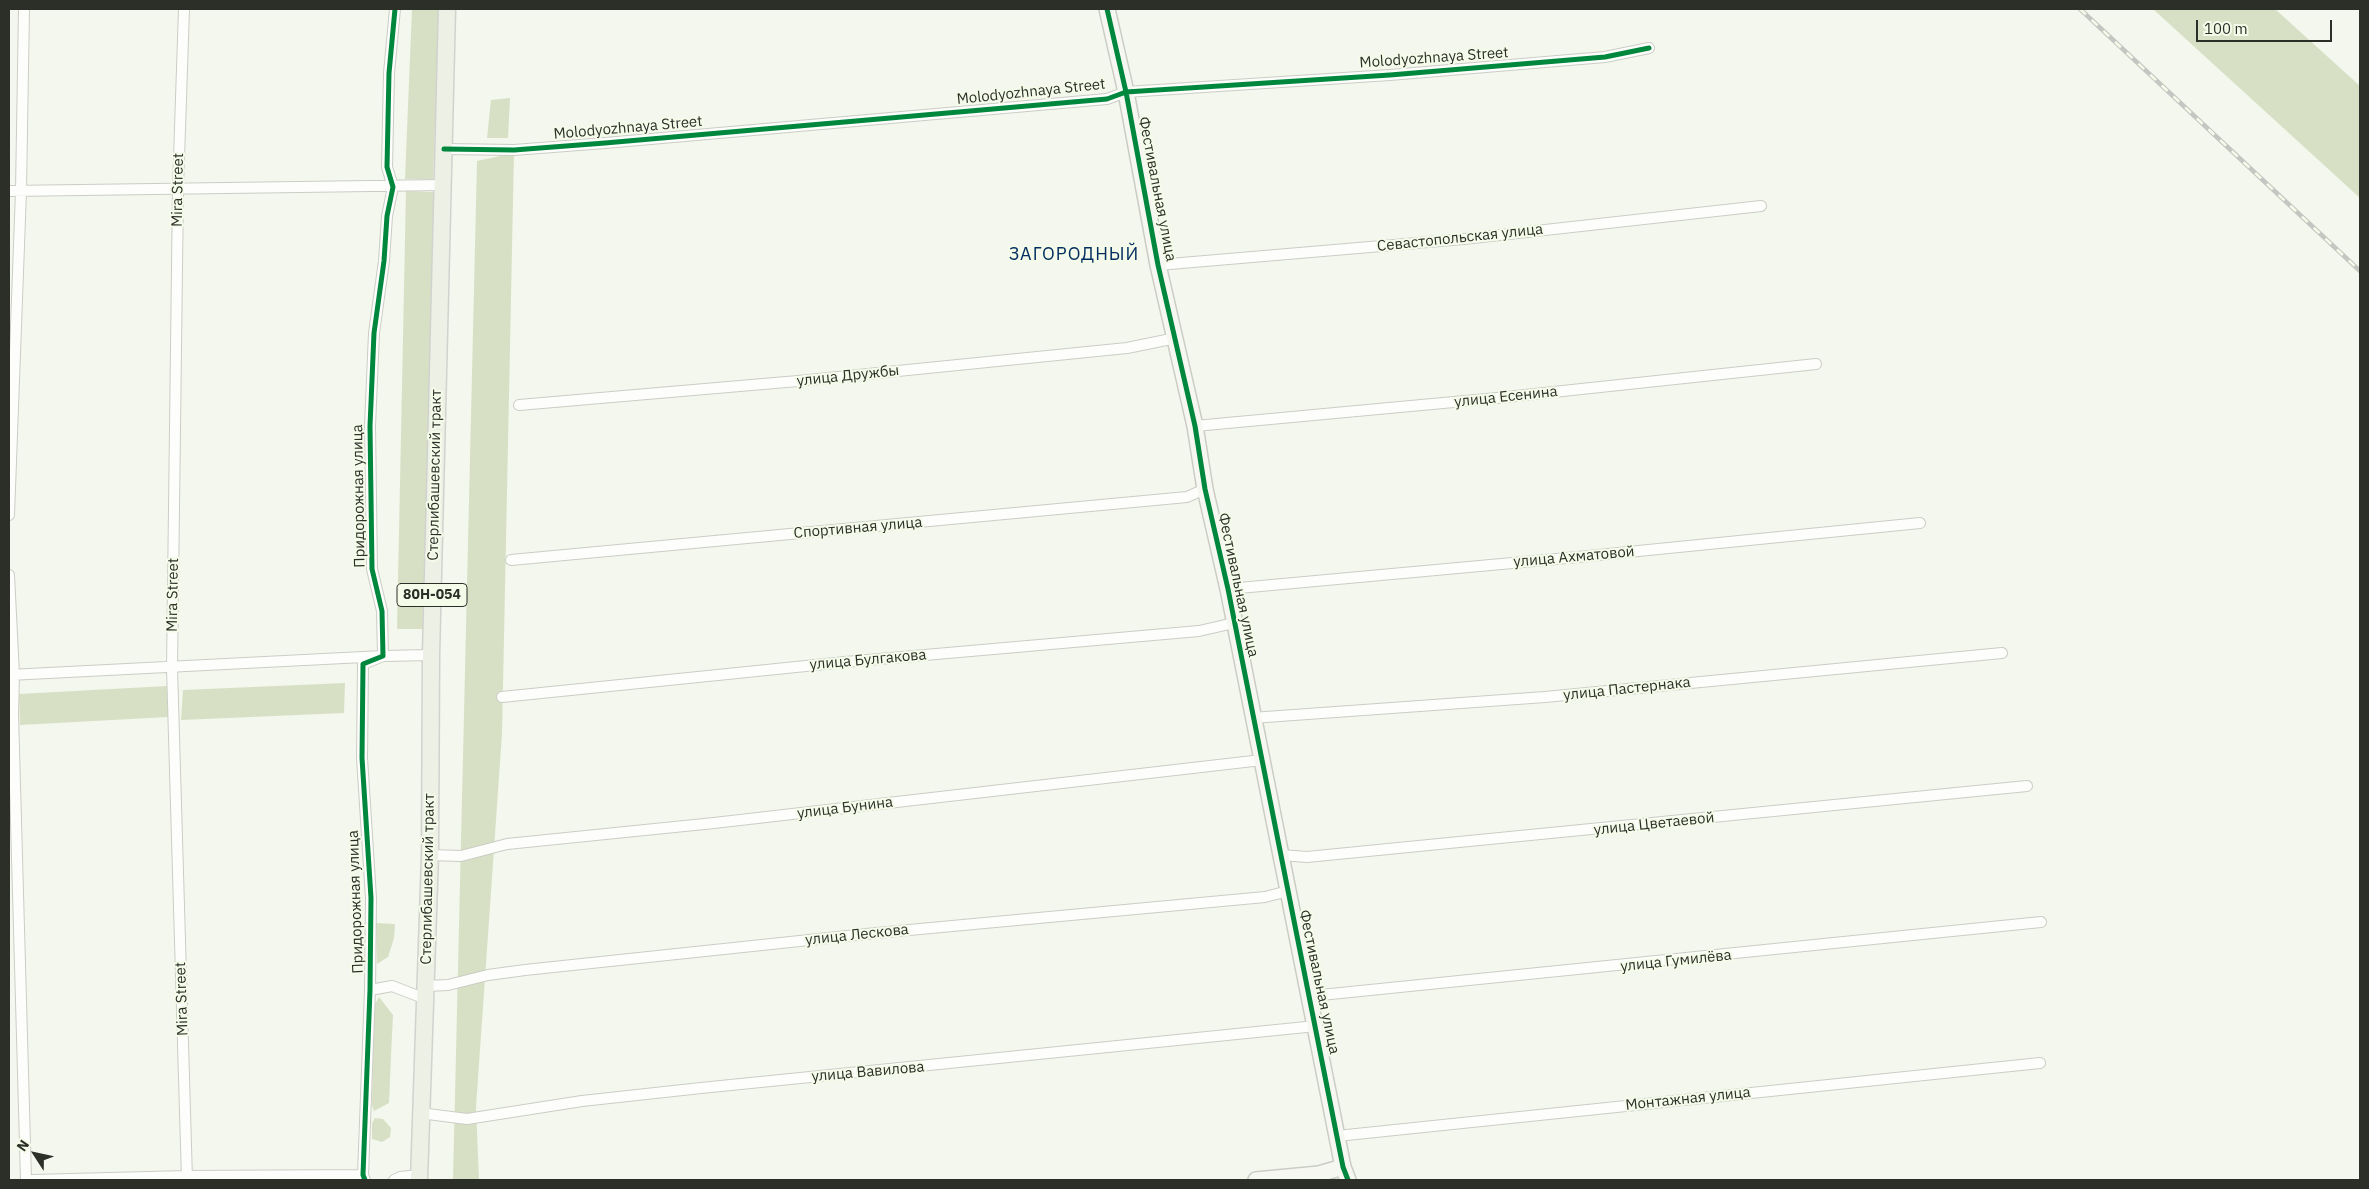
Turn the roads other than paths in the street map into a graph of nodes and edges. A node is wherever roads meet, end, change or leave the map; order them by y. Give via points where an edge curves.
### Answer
1 (24, 9) edge
2 (184, 9) edge
3 (394, 9) edge
4 (447, 9) edge
5 (1107, 9) edge
6 (1649, 48) dead end
7 (1126, 92) junction
8 (444, 149) junction
9 (442, 185) junction
10 (393, 187) junction
11 (178, 188) junction
12 (9, 191) edge
13 (21, 191) junction
14 (1761, 206) dead end
15 (1158, 265) junction
16 (1176, 338) junction
17 (1816, 364) dead end
18 (519, 405) dead end
19 (1195, 426) junction
20 (1205, 489) junction
21 (9, 515) edge
22 (1920, 523) dead end
23 (511, 560) dead end
24 (9, 575) edge
25 (1228, 589) junction
26 (1234, 623) junction
27 (2002, 652) dead end
28 (431, 655) junction
29 (383, 656) junction
30 (172, 668) junction
31 (11, 675) edge
32 (502, 697) dead end
33 (1252, 718) junction
34 (1262, 760) junction
35 (2026, 786) dead end
36 (430, 855) junction
37 (1281, 855) junction
38 (1288, 891) junction
39 (2041, 922) dead end
40 (370, 990) junction
41 (426, 992) junction
42 (1310, 996) junction
43 (1316, 1026) junction
44 (2040, 1064) dead end
45 (420, 1113) junction
46 (1337, 1136) junction
47 (1345, 1174) edge
48 (187, 1178) edge
49 (364, 1178) edge
50 (419, 1178) edge
51 (26, 1180) edge
52 (32, 1180) edge
53 (394, 1180) edge
54 (1256, 1180) edge

1 - 13 street
2 - 11 street, Mira Street
3 - 10 street, Придорожная улица via 387,166
4 - 8 main road, Стерлибашевский тракт / 80Н-054
5 - 7 street, Фестивальная улица
6 - 7 street, Molodyozhnaya Street via 1605,57
7 - 8 street, Molodyozhnaya Street via 1106,99 615,142 514,150
7 - 15 street, Фестивальная улица
8 - 9 main road, Стерлибашевский тракт / 80Н-054
9 - 10 street
9 - 28 main road, Стерлибашевский тракт / 80Н-054
10 - 11 street
10 - 29 street, Придорожная улица via 374,333 370,426 372,569 382,611
11 - 13 street
11 - 30 street, Mira Street
12 - 13 street
13 - 21 street
14 - 15 street, Севастопольская улица via 1464,239
15 - 16 street, Фестивальная улица
16 - 18 street, улица Дружбы via 1127,348
16 - 19 street, Фестивальная улица
17 - 19 street, улица Есенина
19 - 20 street, Фестивальная улица
20 - 23 street, Спортивная улица via 1187,497
20 - 25 street, Фестивальная улица
22 - 25 street, улица Ахматовой
24 - 31 street
25 - 26 street, Фестивальная улица
26 - 32 street, улица Булгакова via 1199,631 845,662
26 - 33 street, Фестивальная улица
27 - 33 street, улица Пастернака via 1545,697
28 - 29 street
28 - 36 main road, Стерлибашевский тракт / 80Н-054
29 - 30 street
29 - 40 street, Придорожная улица via 364,664 362,758 372,898
30 - 31 street
30 - 48 street, Mira Street
31 - 51 street
33 - 34 street, Фестивальная улица
34 - 36 street, улица Бунина via 506,844 461,856
34 - 37 street, Фестивальная улица
35 - 37 street, улица Цветаевой via 1326,855
36 - 41 main road, Стерлибашевский тракт / 80Н-054
37 - 38 street, Фестивальная улица
38 - 41 street, улица Лескова via 1265,897 534,969 488,975
38 - 42 street, Фестивальная улица
39 - 42 street, улица Гумилёва
40 - 41 street via 392,986
40 - 49 street, Придорожная улица
41 - 45 main road, Стерлибашевский тракт / 80Н-054
42 - 43 street, Фестивальная улица
43 - 45 street, улица Вавилова via 582,1101 467,1119
43 - 46 street, Фестивальная улица
44 - 46 street, Монтажная улица
45 - 50 main road, Стерлибашевский тракт / 80Н-054
46 - 47 street, Фестивальная улица
47 - 54 street
48 - 49 street
48 - 52 street
50 - 53 street via 400,1177

